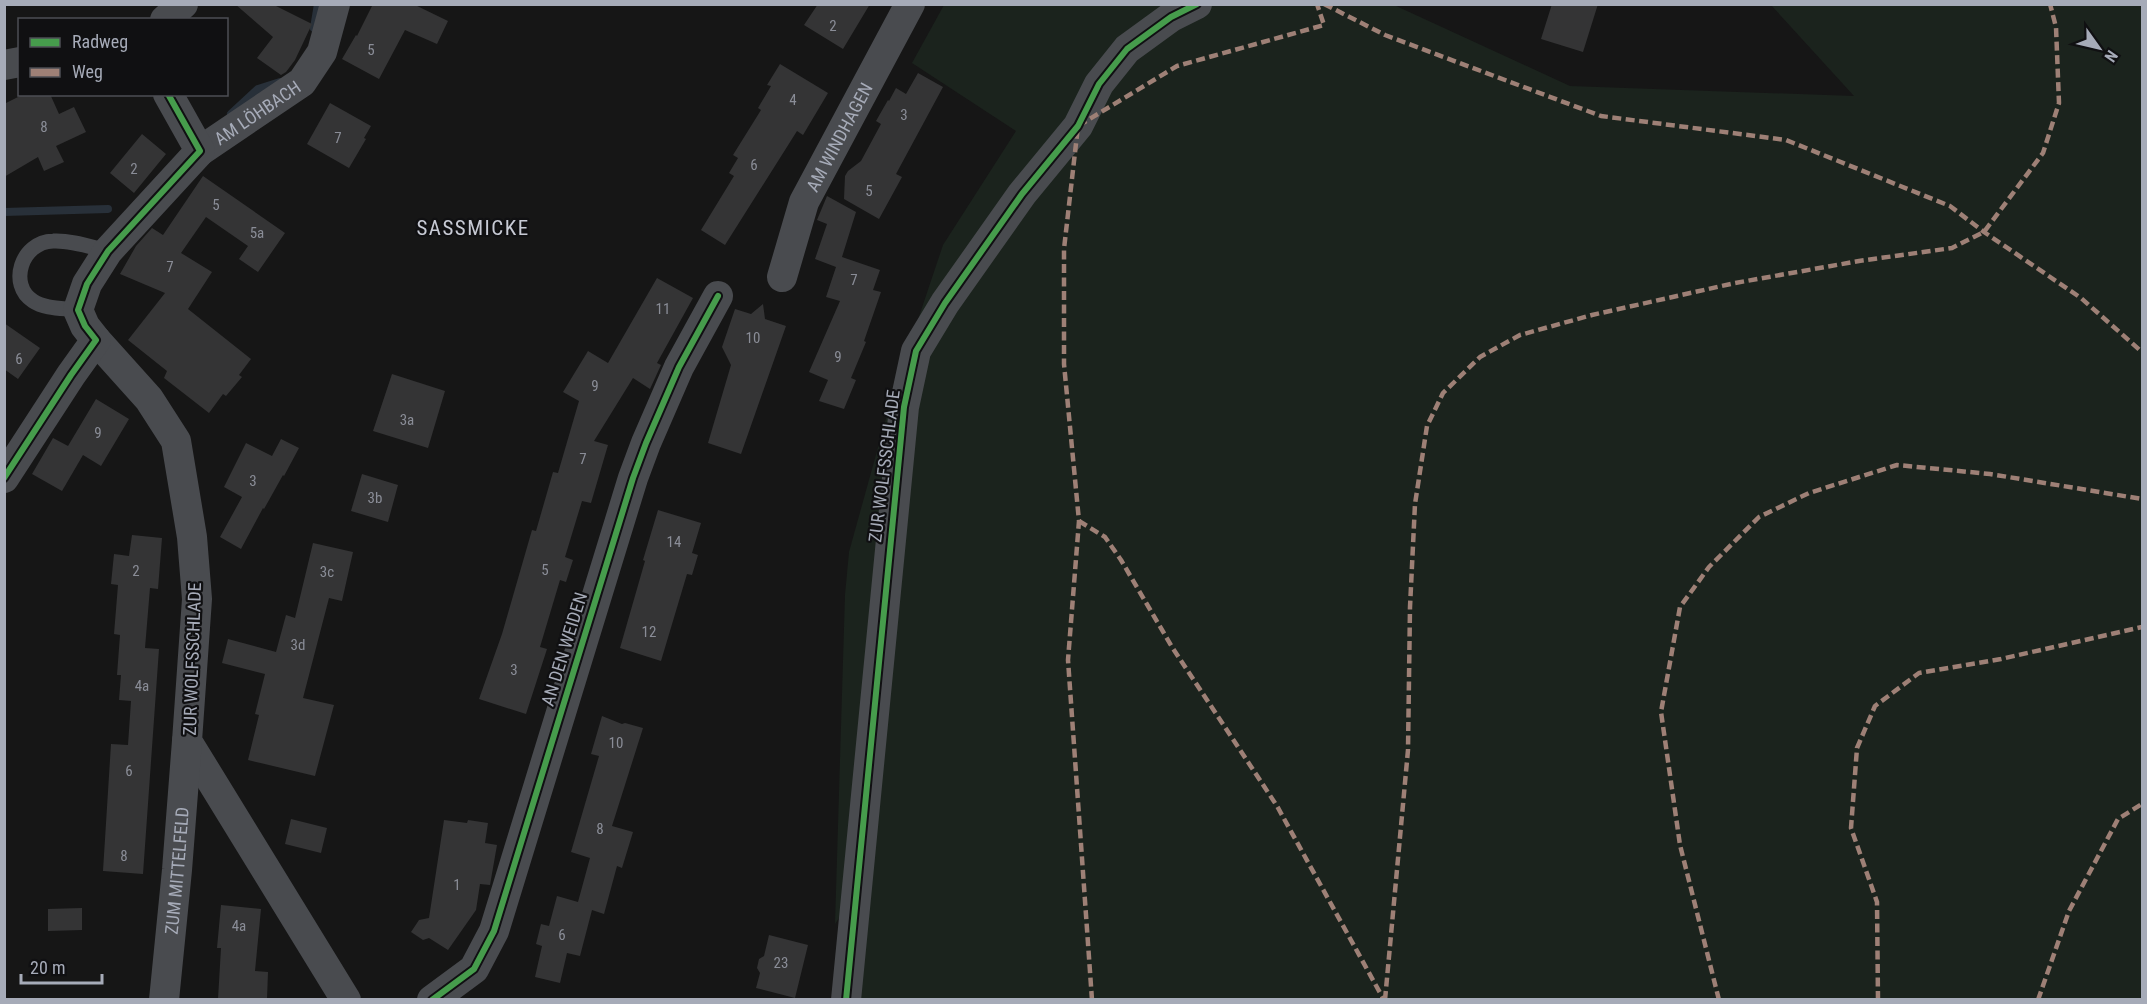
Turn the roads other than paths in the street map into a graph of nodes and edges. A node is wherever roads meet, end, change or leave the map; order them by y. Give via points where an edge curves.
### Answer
1 (183, 4) edge
2 (335, 4) edge
3 (910, 4) edge
4 (1197, 4) edge
5 (167, 18) edge
6 (169, 96) edge
7 (200, 151) junction
8 (108, 251) junction
9 (782, 277) dead end
10 (718, 296) dead end
11 (78, 310) junction
12 (96, 340) junction
13 (4, 478) edge
14 (187, 741) junction
15 (164, 999) edge
16 (346, 999) edge
17 (432, 999) edge
18 (846, 999) edge

1 - 5 street
2 - 7 street, AM LÖHBACH via 322,52 302,82
3 - 9 street, AM WINDHAGEN via 804,202
4 - 18 street, ZUR WOLFSSCHLADE via 1171,17 1127,49 1099,84 1078,126 1022,194 916,351 902,418
6 - 7 street
7 - 8 street, AM LÖHBACH
8 - 11 street, AM LÖHBACH via 87,284
8 - 11 lane via 53,241 34,245 22,260 20,276 30,299 42,305
10 - 17 street, AN DEN WEIDEN via 679,367 633,478 494,931 474,969
11 - 12 street, ZUR WOLFSSCHLADE
12 - 13 street
12 - 14 street, ZUR WOLFSSCHLADE via 149,399 176,441 192,537 196,599
14 - 15 street, ZUM MITTELFELD
14 - 16 street, ZUR WOLFSSCHLADE

